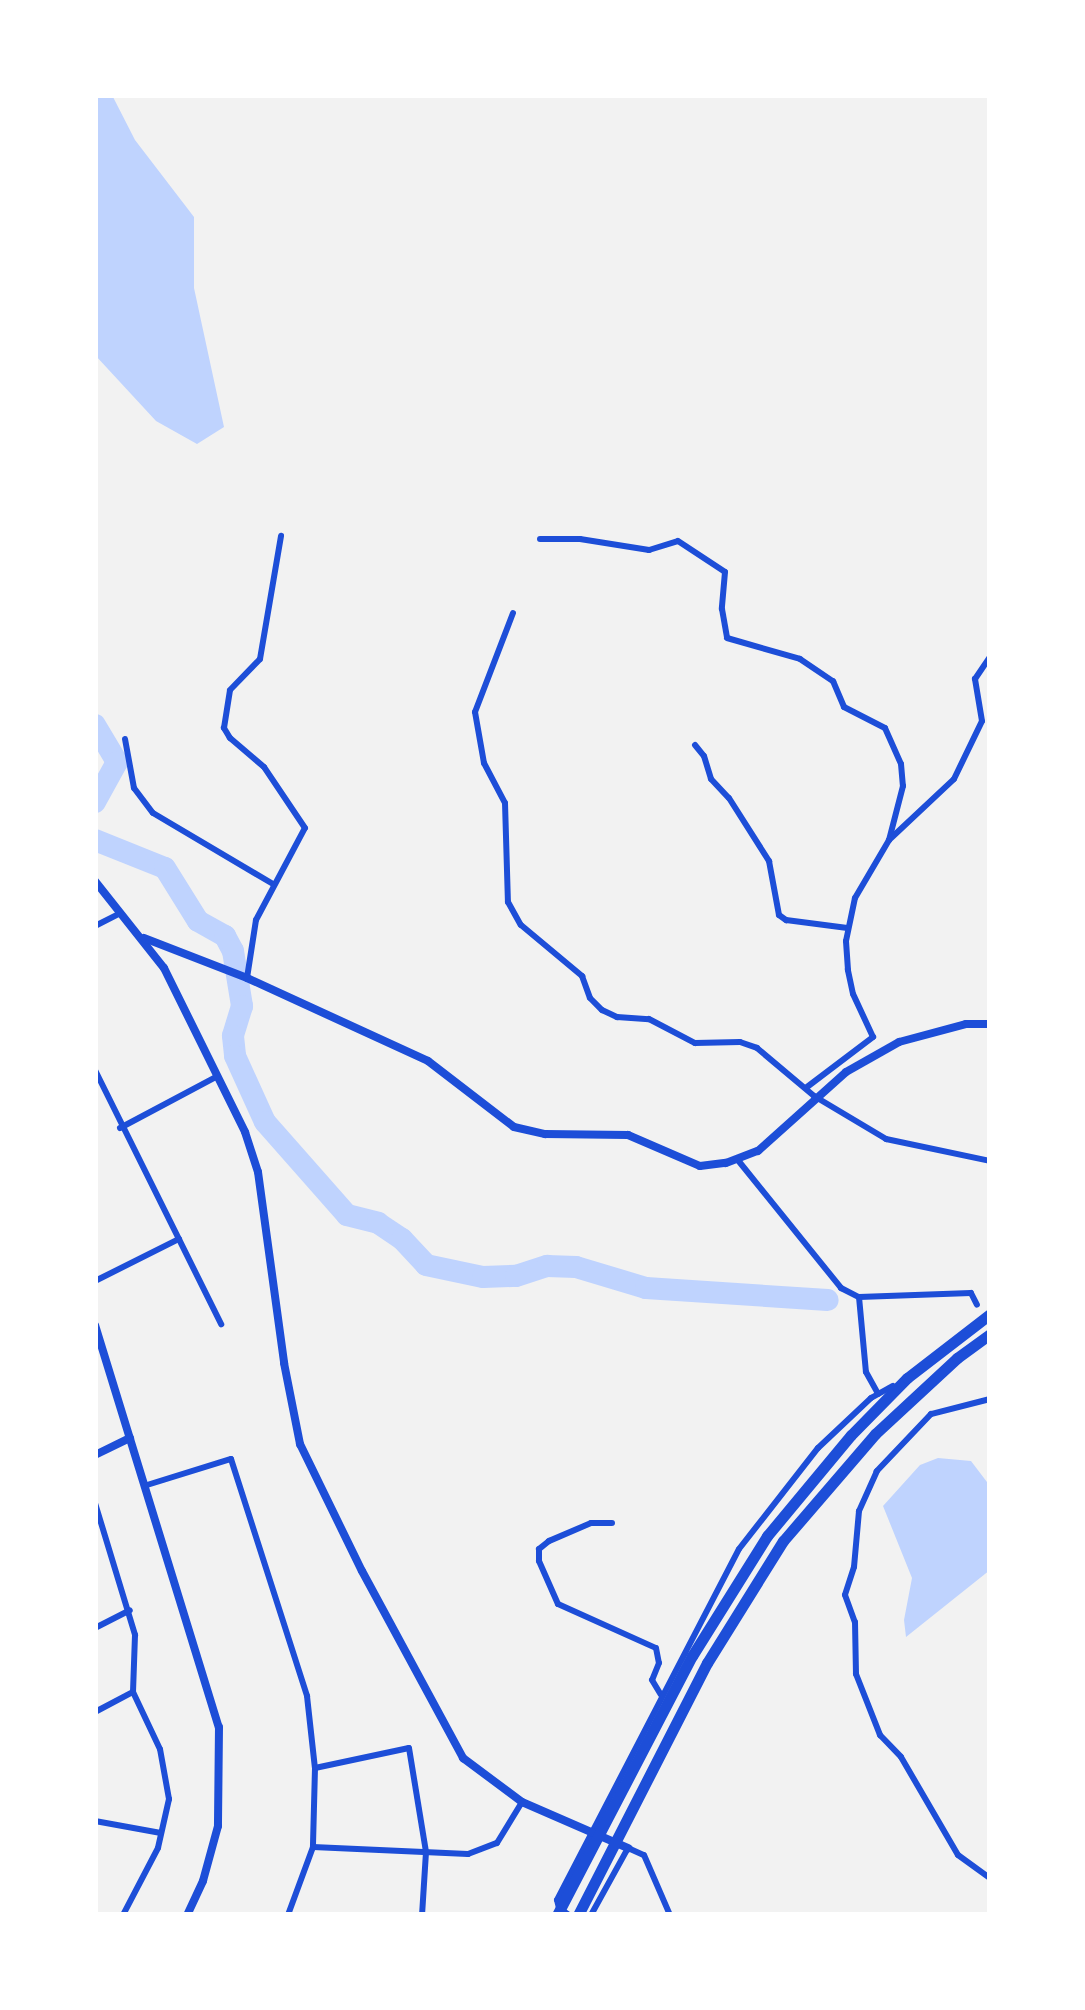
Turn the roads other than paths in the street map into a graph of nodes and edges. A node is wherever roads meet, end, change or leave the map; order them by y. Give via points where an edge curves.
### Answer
1 (281, 536) dead end
2 (540, 539) dead end
3 (512, 613) dead end
4 (990, 657) edge
5 (125, 739) dead end
6 (695, 745) dead end
7 (889, 840) junction
8 (95, 881) edge
9 (273, 884) junction
10 (123, 912) junction
11 (95, 926) edge
12 (847, 928) junction
13 (144, 938) junction
14 (247, 978) junction
15 (990, 1024) edge
16 (95, 1070) edge
17 (218, 1076) junction
18 (807, 1087) junction
19 (814, 1096) junction
20 (120, 1128) junction
21 (737, 1159) junction
22 (990, 1161) edge
23 (179, 1239) junction
24 (95, 1281) edge
25 (859, 1297) junction
26 (977, 1305) dead end
27 (990, 1314) edge
28 (95, 1324) edge
29 (221, 1324) dead end
30 (990, 1334) edge
31 (908, 1378) junction
32 (878, 1394) junction
33 (990, 1399) edge
34 (130, 1438) junction
35 (95, 1456) edge
36 (146, 1486) junction
37 (95, 1503) edge
38 (612, 1523) dead end
39 (107, 1540) junction
40 (95, 1546) edge
41 (130, 1610) junction
42 (95, 1628) edge
43 (133, 1692) junction
44 (661, 1694) junction
45 (95, 1712) edge
46 (314, 1768) junction
47 (522, 1802) junction
48 (95, 1821) edge
49 (591, 1830) junction
50 (162, 1834) junction
51 (313, 1847) junction
52 (628, 1848) junction
53 (426, 1852) junction
54 (990, 1878) edge
55 (123, 1915) edge
56 (187, 1915) edge
57 (288, 1915) edge
58 (422, 1915) edge
59 (557, 1915) edge
60 (569, 1915) edge
61 (578, 1915) edge
62 (591, 1915) edge
63 (670, 1915) edge

1 - 9 street via 260,659 230,690 224,717 230,738 264,766 302,819 303,837
2 - 7 street via 649,550 678,541 725,572 727,638 800,660 832,680 844,708 884,728 903,786
3 - 18 street via 475,712 484,764 507,815 512,912 582,976 602,1010 649,1020 695,1043 757,1048
4 - 7 street via 974,678 982,721 954,779
5 - 9 street via 134,788 153,812
6 - 12 street via 710,779 769,861 779,916
7 - 12 street via 855,898
8 - 10 street
9 - 14 street via 249,946
10 - 11 street
10 - 13 street
12 - 18 street via 853,994 873,1038
13 - 14 street
13 - 17 street
14 - 21 street via 428,1061 514,1127 628,1135 700,1166
15 - 19 street via 899,1042
16 - 20 street
17 - 20 street
17 - 47 street via 258,1172 284,1363 306,1458 463,1758
18 - 19 street
19 - 21 street via 758,1151
19 - 22 street via 886,1139
20 - 23 street
21 - 25 street via 828,1277
23 - 24 street
23 - 29 street
25 - 26 street via 971,1293
25 - 32 street via 866,1372
27 - 31 highway
28 - 34 street
30 - 61 highway via 875,1434 755,1582 706,1662
31 - 32 street
31 - 59 highway via 775,1526 692,1656
32 - 44 street via 818,1448 739,1549
33 - 54 street via 930,1414 878,1471 859,1511 845,1595 855,1622 856,1674 880,1735 902,1757 958,1855
34 - 35 street
34 - 36 street
36 - 46 street via 231,1459 307,1696
36 - 56 street via 219,1727 218,1826
37 - 39 street
38 - 44 street via 591,1523 549,1541 539,1562 558,1604 656,1648 652,1680
39 - 40 street
39 - 41 street
41 - 42 street
41 - 43 street
43 - 45 street
43 - 50 street via 166,1771
44 - 49 street
46 - 51 street
46 - 53 street via 409,1748
47 - 49 street
47 - 53 street via 509,1829 483,1851
48 - 50 street
49 - 52 street
49 - 60 street via 557,1900
50 - 55 street
51 - 53 street
51 - 57 street
52 - 62 street
52 - 63 street via 644,1855
53 - 58 street

